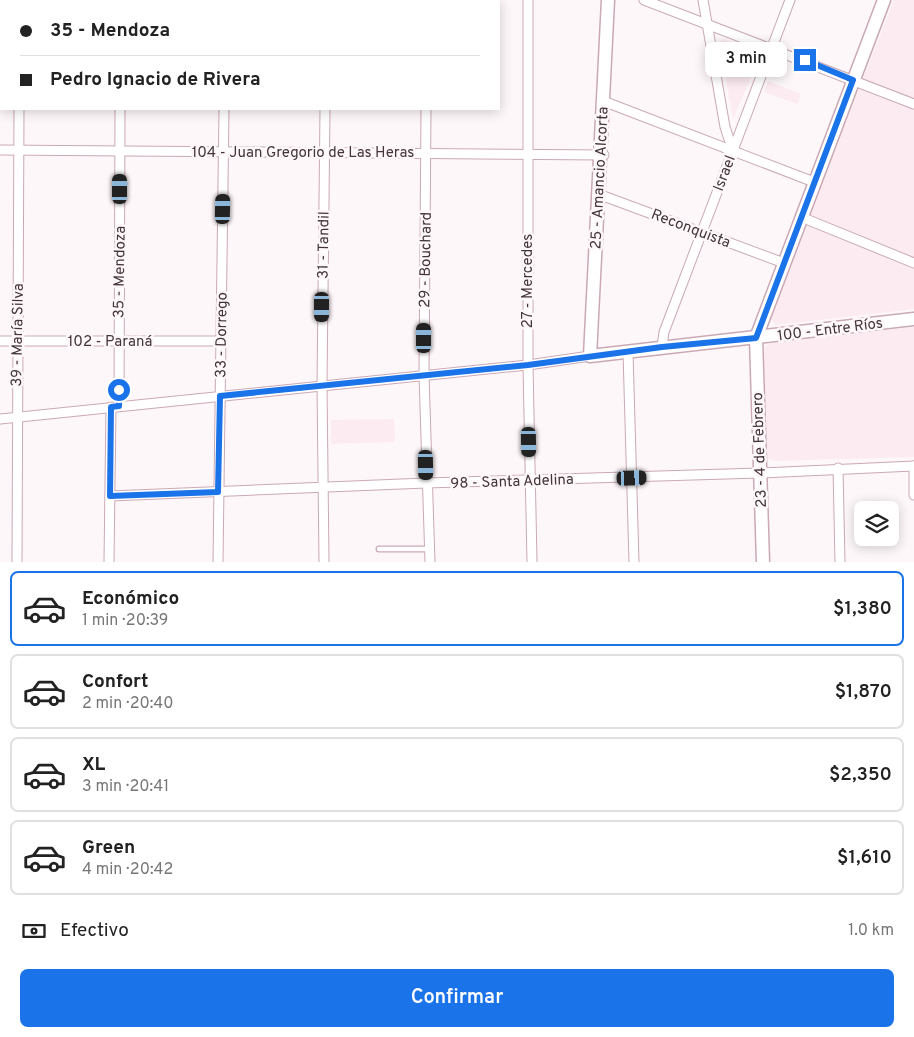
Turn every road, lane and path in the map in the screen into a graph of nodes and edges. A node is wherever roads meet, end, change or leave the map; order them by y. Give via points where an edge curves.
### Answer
1 (528, 0) edge
2 (608, 0) edge
3 (614, 0) edge
4 (644, 0) edge
5 (704, 0) edge
6 (790, 0) edge
7 (884, 0) edge
8 (707, 24) junction
9 (772, 48) junction
10 (853, 80) junction
11 (606, 102) junction
12 (914, 104) edge
13 (19, 110) edge
14 (120, 110) edge
15 (224, 110) edge
16 (324, 110) edge
17 (426, 110) edge
18 (0, 150) edge
19 (18, 150) junction
20 (121, 151) junction
21 (733, 151) junction
22 (224, 152) junction
23 (324, 153) junction
24 (426, 153) junction
25 (527, 154) junction
26 (603, 155) junction
27 (814, 182) junction
28 (602, 195) junction
29 (801, 217) junction
30 (701, 232) junction
31 (784, 263) junction
32 (914, 263) edge
33 (914, 319) edge
34 (756, 338) junction
35 (17, 340) junction
36 (0, 341) edge
37 (119, 341) junction
38 (220, 341) junction
39 (662, 347) junction
40 (628, 352) junction
41 (594, 355) junction
42 (528, 365) junction
43 (424, 375) junction
44 (322, 384) junction
45 (220, 396) junction
46 (115, 406) junction
47 (17, 417) junction
48 (0, 419) edge
49 (914, 466) edge
50 (838, 468) junction
51 (760, 474) junction
52 (632, 478) junction
53 (529, 480) junction
54 (426, 483) junction
55 (324, 488) junction
56 (218, 492) junction
57 (110, 496) junction
58 (914, 496) edge
59 (379, 549) dead end
60 (429, 549) junction
61 (17, 562) edge
62 (108, 562) edge
63 (218, 562) edge
64 (324, 562) edge
65 (430, 562) edge
66 (532, 562) edge
67 (634, 562) edge
68 (763, 562) edge
69 (840, 562) edge

1 - 25 street, 27 - Mercedes
2 - 11 main road, 25 - Amancio Alcorta
3 - 11 main road
4 - 8 street
5 - 8 street
6 - 9 street, Israel
7 - 10 main road
8 - 9 street
8 - 21 street via 725,127
9 - 10 street
9 - 21 street, Israel
10 - 12 street
10 - 27 main road
11 - 21 street
11 - 26 main road
13 - 19 street, 39 - María Silva
14 - 20 street, 35 - Mendoza
15 - 22 street, 33 - Dorrego
16 - 23 street, 31 - Tandil
17 - 24 street, 29 - Bouchard
18 - 19 street, 104 - Juan Gregorio de Las Heras
19 - 20 street, 104 - Juan Gregorio de Las Heras
19 - 35 street, 39 - María Silva
20 - 22 street, 104 - Juan Gregorio de Las Heras
20 - 37 street, 35 - Mendoza
21 - 27 street
21 - 30 street, Israel
22 - 23 street, 104 - Juan Gregorio de Las Heras
22 - 38 street, 33 - Dorrego
23 - 24 street, 104 - Juan Gregorio de Las Heras
23 - 44 street, 31 - Tandil
24 - 25 street, 104 - Juan Gregorio de Las Heras
24 - 43 street, 29 - Bouchard
25 - 26 street, 104 - Juan Gregorio de Las Heras
25 - 42 street, 27 - Mercedes
26 - 28 main road
27 - 29 main road
28 - 30 street, Reconquista
28 - 41 main road
29 - 31 main road
29 - 32 street
30 - 31 street, Reconquista
30 - 39 street, Israel via 664,332
31 - 34 main road
33 - 34 main road, 100 - Entre Ríos
34 - 39 main road, 100 - Entre Ríos
34 - 51 main road, 23 - 4 de Febrero
35 - 36 street, 102 - Paraná
35 - 37 street, 102 - Paraná
35 - 47 street, 39 - María Silva
37 - 38 street, 102 - Paraná
37 - 46 street, 35 - Mendoza
38 - 45 street, 33 - Dorrego
39 - 40 main road, 100 - Entre Ríos
40 - 41 main road, 100 - Entre Ríos
40 - 52 street
41 - 42 street, 100 - Entre Ríos
42 - 43 street, 100 - Entre Ríos
42 - 53 street, 27 - Mercedes
43 - 44 street, 100 - Entre Ríos
43 - 54 street, 29 - Bouchard
44 - 45 street, 100 - Entre Ríos
44 - 55 street, 31 - Tandil
45 - 46 street, 100 - Entre Ríos
45 - 56 street, 33 - Dorrego
46 - 47 street, 100 - Entre Ríos
46 - 57 street, 35 - Mendoza
47 - 48 street, 100 - Entre Ríos
47 - 61 street, 39 - María Silva
49 - 50 street, 98 - Santa Adelina
49 - 58 street
50 - 51 street, 98 - Santa Adelina
50 - 69 street
51 - 52 street, 98 - Santa Adelina
51 - 68 main road, 23 - 4 de Febrero
52 - 53 street, 98 - Santa Adelina
52 - 67 street
53 - 54 street, 98 - Santa Adelina
53 - 66 street, 27 - Mercedes
54 - 55 street, 98 - Santa Adelina
54 - 60 street, 29 - Bouchard
55 - 56 street, 98 - Santa Adelina
55 - 64 street, 31 - Tandil
56 - 57 street, 98 - Santa Adelina
56 - 63 street, 33 - Dorrego
57 - 62 street, 35 - Mendoza
59 - 60 lane
60 - 65 street, 29 - Bouchard

